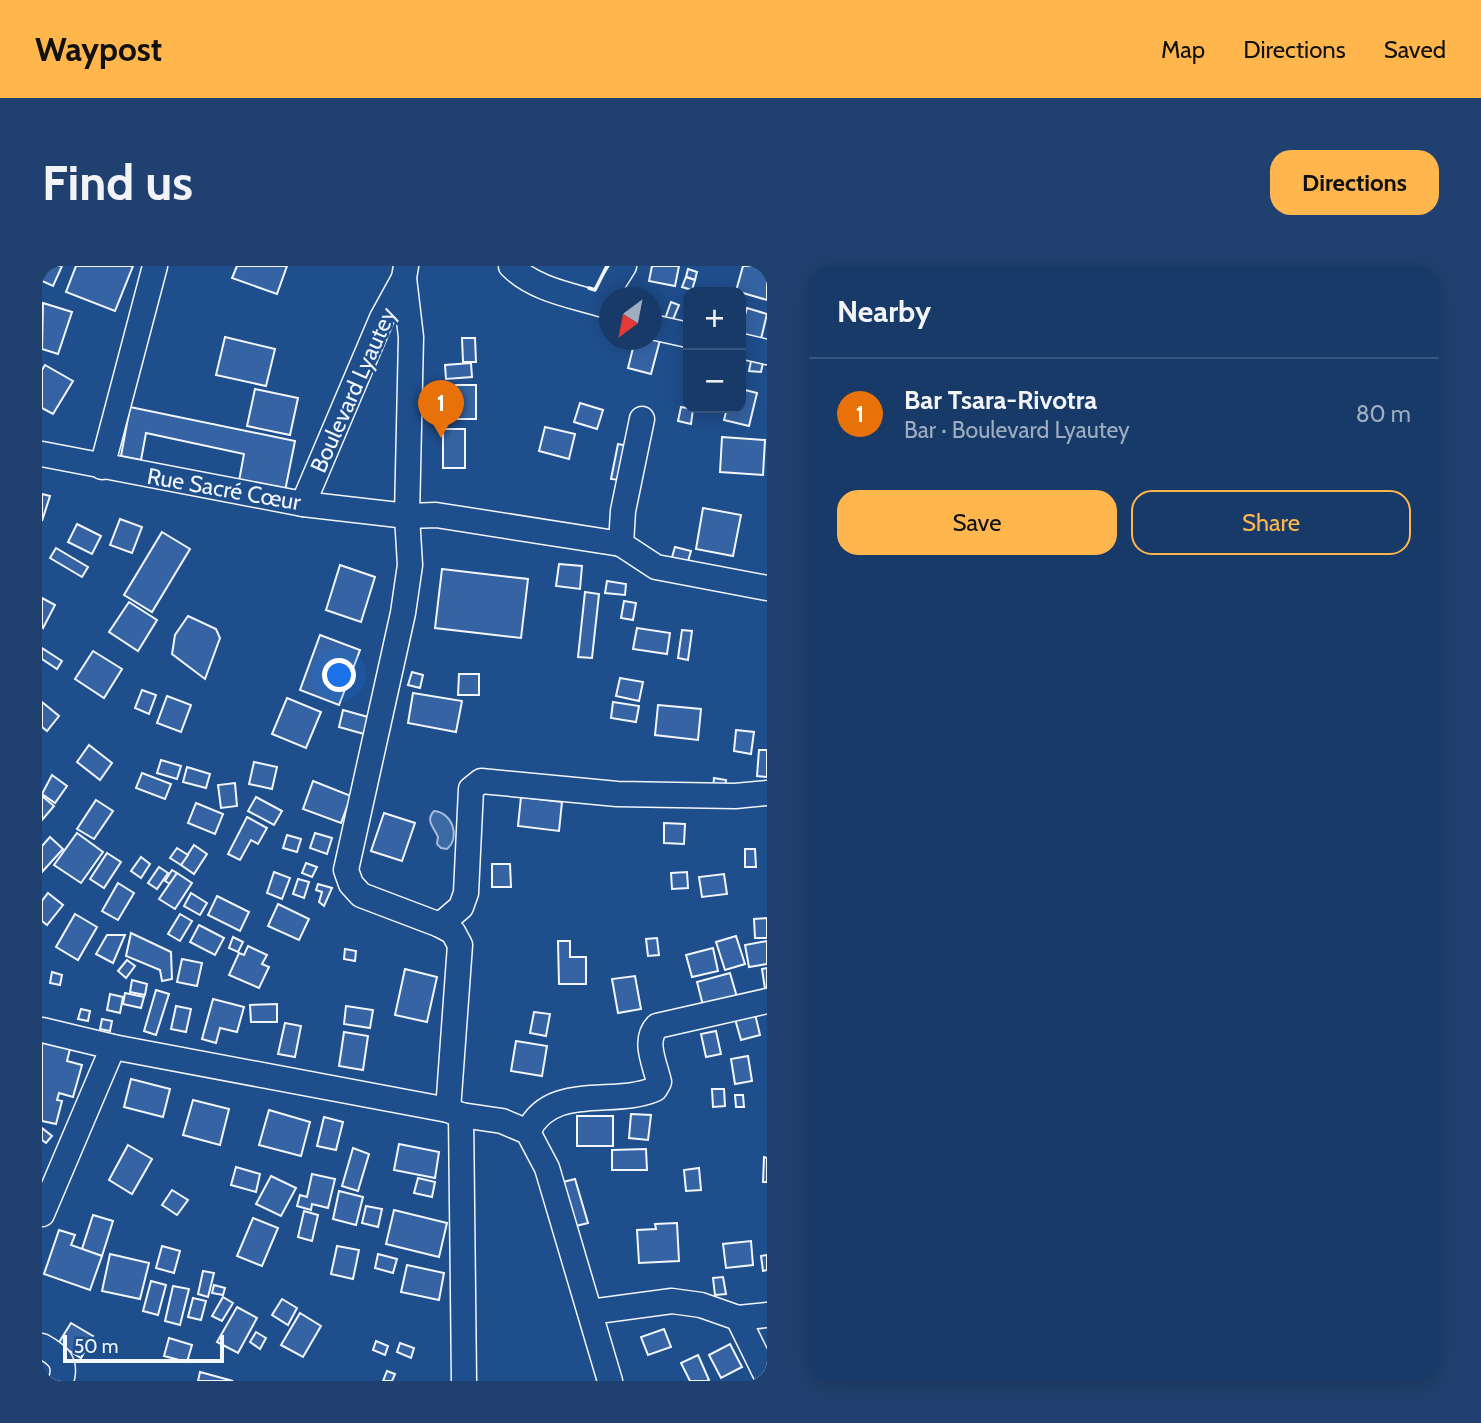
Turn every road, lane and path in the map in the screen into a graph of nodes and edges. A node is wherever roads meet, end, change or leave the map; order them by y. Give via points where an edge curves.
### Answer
1 (155, 266) edge
2 (510, 266) edge
3 (624, 266) edge
4 (405, 272) edge
5 (615, 287) edge
6 (599, 307) edge
7 (662, 329) edge
8 (683, 334) edge
9 (746, 347) edge
10 (767, 352) edge
11 (642, 419) dead end
12 (42, 454) edge
13 (102, 467) junction
14 (303, 504) junction
15 (407, 516) junction
16 (621, 544) junction
17 (767, 588) edge
18 (767, 793) edge
19 (440, 925) junction
20 (767, 1001) edge
21 (42, 1030) edge
22 (113, 1047) junction
23 (454, 1112) junction
24 (528, 1132) junction
25 (42, 1214) edge
26 (590, 1312) junction
27 (767, 1315) edge
28 (738, 1318) junction
29 (42, 1346) edge
30 (767, 1377) edge
31 (61, 1381) edge
32 (464, 1381) edge
33 (610, 1381) edge

1 - 13 street
2 - 6 street via 520,276
3 - 5 street
4 - 14 street, Boulevard Lyautey
4 - 15 street, Boulevard Lyautey via 411,337
7 - 8 street
9 - 10 street
11 - 16 street
12 - 13 street, Rue Sacré Cœur
13 - 14 street, Rue Sacré Cœur
14 - 15 street, Rue Sacré Cœur
15 - 16 street, Rue Sacré Cœur via 436,515
15 - 19 street, Boulevard Lyautey via 410,565 403,613 346,870 361,895
16 - 17 street via 656,566
18 - 19 street via 617,794 481,781 471,789 466,892 461,907
19 - 23 street via 453,932 460,945
20 - 24 street via 657,1026 650,1042 659,1082 655,1089 560,1102 540,1112
21 - 22 street
22 - 23 street
22 - 25 street
23 - 24 street via 502,1121
23 - 32 street
24 - 26 street via 547,1168
26 - 28 street via 671,1301 701,1305
26 - 33 street
27 - 28 street
28 - 30 street
29 - 31 street via 63,1363

